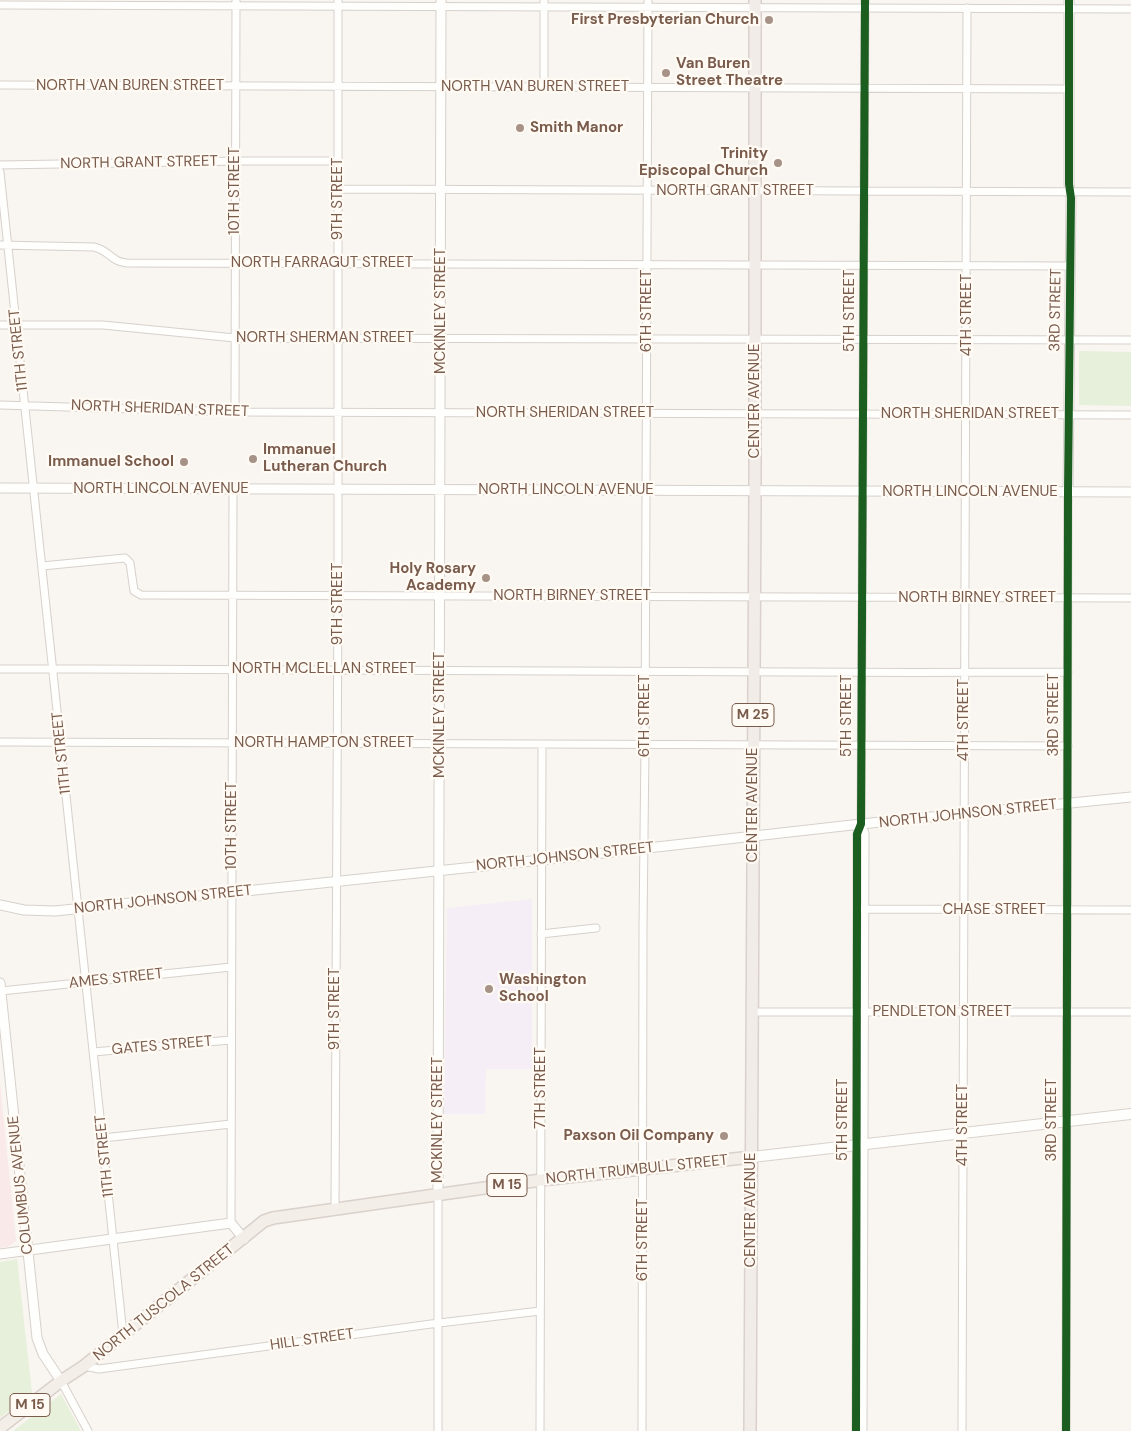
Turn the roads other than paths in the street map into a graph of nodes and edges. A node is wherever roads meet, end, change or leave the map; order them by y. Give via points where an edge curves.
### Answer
1 (236, 3) edge
2 (338, 3) edge
3 (441, 3) edge
4 (544, 3) edge
5 (648, 4) edge
6 (755, 4) edge
7 (865, 4) edge
8 (1069, 4) edge
9 (0, 5) edge
10 (967, 8) junction
11 (1131, 9) edge
12 (0, 85) edge
13 (338, 86) junction
14 (235, 87) junction
15 (441, 87) junction
16 (544, 87) junction
17 (647, 87) junction
18 (755, 88) junction
19 (864, 88) junction
20 (967, 89) junction
21 (1069, 89) junction
22 (235, 161) junction
23 (338, 161) junction
24 (0, 166) edge
25 (0, 172) edge
26 (338, 189) junction
27 (441, 190) junction
28 (754, 190) junction
29 (647, 191) junction
30 (968, 191) junction
31 (864, 192) junction
32 (1070, 192) junction
33 (1131, 192) edge
34 (4, 245) edge
35 (235, 263) junction
36 (338, 264) junction
37 (441, 264) junction
38 (647, 264) junction
39 (754, 265) junction
40 (863, 266) junction
41 (967, 266) junction
42 (1070, 266) junction
43 (0, 325) edge
44 (16, 325) junction
45 (235, 338) junction
46 (338, 338) junction
47 (441, 339) junction
48 (646, 339) junction
49 (755, 340) junction
50 (864, 340) junction
51 (966, 340) junction
52 (1070, 340) junction
53 (1131, 340) edge
54 (0, 405) edge
55 (25, 405) junction
56 (235, 412) junction
57 (337, 412) junction
58 (441, 413) junction
59 (647, 413) junction
60 (754, 414) junction
61 (864, 414) junction
62 (966, 414) junction
63 (1069, 415) junction
64 (1131, 415) edge
65 (0, 488) edge
66 (33, 488) junction
67 (233, 489) junction
68 (337, 490) junction
69 (440, 490) junction
70 (646, 490) junction
71 (755, 491) junction
72 (863, 491) junction
73 (966, 492) junction
74 (1068, 492) junction
75 (1131, 492) edge
76 (42, 566) junction
77 (233, 595) junction
78 (338, 595) junction
79 (440, 596) junction
80 (646, 596) junction
81 (754, 597) junction
82 (862, 597) junction
83 (965, 598) junction
84 (1068, 598) junction
85 (1131, 598) edge
86 (0, 669) edge
87 (53, 669) junction
88 (232, 669) junction
89 (337, 669) junction
90 (440, 670) junction
91 (645, 671) junction
92 (754, 672) junction
93 (1068, 672) junction
94 (861, 673) junction
95 (964, 673) junction
96 (0, 742) edge
97 (60, 742) junction
98 (232, 743) junction
99 (337, 744) junction
100 (440, 744) junction
101 (542, 745) junction
102 (645, 745) junction
103 (753, 746) junction
104 (861, 746) junction
105 (964, 746) junction
106 (1068, 746) junction
107 (1131, 797) edge
108 (1067, 804) junction
109 (964, 815) junction
110 (861, 824) junction
111 (752, 838) junction
112 (643, 849) junction
113 (541, 860) junction
114 (440, 870) junction
115 (336, 881) junction
116 (231, 893) junction
117 (0, 905) edge
118 (78, 909) junction
119 (861, 909) junction
120 (964, 909) junction
121 (1067, 910) junction
122 (1131, 910) edge
123 (596, 928) dead end
124 (541, 934) junction
125 (231, 967) junction
126 (86, 982) junction
127 (0, 987) edge
128 (861, 1011) junction
129 (752, 1012) junction
130 (1066, 1012) junction
131 (1131, 1012) edge
132 (963, 1013) junction
133 (2, 1028) edge
134 (231, 1040) junction
135 (93, 1052) junction
136 (1131, 1114) edge
137 (1066, 1122) junction
138 (231, 1124) junction
139 (962, 1134) junction
140 (103, 1138) junction
141 (860, 1144) junction
142 (752, 1157) junction
143 (642, 1168) junction
144 (541, 1180) junction
145 (438, 1194) junction
146 (334, 1208) junction
147 (264, 1222) joint
148 (232, 1223) junction
149 (113, 1238) junction
150 (244, 1239) junction
151 (28, 1250) junction
152 (0, 1254) edge
153 (540, 1311) junction
154 (438, 1323) junction
155 (123, 1334) junction
156 (84, 1366) junction
157 (61, 1381) junction
158 (860, 1384) junction
159 (0, 1428) edge
160 (88, 1431) edge
161 (438, 1431) edge
162 (540, 1431) edge
163 (642, 1431) edge
164 (750, 1431) edge
165 (856, 1431) edge
166 (863, 1431) edge
167 (962, 1431) edge
168 (1066, 1431) edge

1 - 2 street
1 - 9 street
1 - 14 street, 10TH STREET
2 - 3 street
2 - 13 street, 9TH STREET
3 - 4 street
3 - 15 street, MCKINLEY STREET
4 - 5 street
4 - 16 street
5 - 6 street
5 - 17 street, 6TH STREET
6 - 7 street
6 - 18 highway, CENTER AVENUE / M 25
7 - 10 street
7 - 19 street, 5TH STREET
8 - 10 street
8 - 11 street
8 - 21 street, 3RD STREET
10 - 20 street, 4TH STREET
12 - 14 street, NORTH VAN BUREN STREET
13 - 14 street, NORTH VAN BUREN STREET
13 - 15 street, NORTH VAN BUREN STREET
13 - 23 street, 9TH STREET
14 - 22 street, 10TH STREET
15 - 16 street, NORTH VAN BUREN STREET
15 - 27 street, MCKINLEY STREET
16 - 17 street, NORTH VAN BUREN STREET
17 - 18 street, NORTH VAN BUREN STREET
17 - 29 street, 6TH STREET
18 - 19 street, NORTH VAN BUREN STREET
18 - 28 highway, CENTER AVENUE / M 25
19 - 20 street, NORTH VAN BUREN STREET
19 - 31 street, 5TH STREET
20 - 21 street, NORTH VAN BUREN STREET
20 - 30 street, 4TH STREET
21 - 32 street, 3RD STREET
22 - 23 street, NORTH GRANT STREET
22 - 24 street, NORTH GRANT STREET
22 - 35 street, 10TH STREET
23 - 26 street, 9TH STREET
25 - 34 street, 11TH STREET
26 - 27 street, NORTH GRANT STREET
26 - 36 street, 9TH STREET
27 - 29 street, NORTH GRANT STREET
27 - 37 street, MCKINLEY STREET
28 - 29 street, NORTH GRANT STREET
28 - 31 street, NORTH GRANT STREET
28 - 39 highway, CENTER AVENUE / M 25
29 - 38 street, 6TH STREET
30 - 31 street, NORTH GRANT STREET
30 - 32 street, NORTH GRANT STREET
30 - 41 street, 4TH STREET
31 - 40 street, 5TH STREET
32 - 33 street, NORTH GRANT STREET
32 - 42 street, 3RD STREET
34 - 35 street, NORTH FARRAGUT STREET via 94,247 105,250 113,260 120,262
34 - 44 street, 11TH STREET
35 - 36 street, NORTH FARRAGUT STREET
35 - 45 street, 10TH STREET
36 - 37 street, NORTH FARRAGUT STREET
36 - 46 street, 9TH STREET
37 - 38 street, NORTH FARRAGUT STREET
37 - 47 street, MCKINLEY STREET
38 - 39 street, NORTH FARRAGUT STREET
38 - 48 street, 6TH STREET
39 - 40 street, NORTH FARRAGUT STREET
39 - 49 highway, CENTER AVENUE / M 25
40 - 41 street, NORTH FARRAGUT STREET
40 - 50 street, 5TH STREET
41 - 42 street, NORTH FARRAGUT STREET
41 - 51 street, 4TH STREET
42 - 52 street, 3RD STREET
43 - 44 street, NORTH SHERMAN STREET
44 - 45 street, NORTH SHERMAN STREET via 103,325
44 - 55 street, 11TH STREET
45 - 46 street, NORTH SHERMAN STREET
45 - 56 street, 10TH STREET
46 - 47 street, NORTH SHERMAN STREET
46 - 57 street, 9TH STREET
47 - 48 street, NORTH SHERMAN STREET
47 - 58 street, MCKINLEY STREET
48 - 49 street, NORTH SHERMAN STREET
48 - 59 street, 6TH STREET
49 - 50 street, NORTH SHERMAN STREET
49 - 60 highway, CENTER AVENUE / M 25
50 - 51 street, NORTH SHERMAN STREET
50 - 61 street, 5TH STREET
51 - 52 street, NORTH SHERMAN STREET
51 - 62 street, 4TH STREET
52 - 53 street, NORTH SHERMAN STREET
52 - 63 street, 3RD STREET
54 - 55 street, NORTH SHERIDAN STREET
55 - 56 street, NORTH SHERIDAN STREET
55 - 66 street, 11TH STREET
56 - 57 street, NORTH SHERIDAN STREET
57 - 58 street, NORTH SHERIDAN STREET
57 - 68 street, 9TH STREET
58 - 59 street, NORTH SHERIDAN STREET
58 - 69 street, MCKINLEY STREET
59 - 60 street, NORTH SHERIDAN STREET
59 - 70 street, 6TH STREET
60 - 61 street, NORTH SHERIDAN STREET
60 - 71 highway, CENTER AVENUE / M 25
61 - 62 street, NORTH SHERIDAN STREET
61 - 72 street, 5TH STREET
62 - 63 street, NORTH SHERIDAN STREET
62 - 73 street, 4TH STREET
63 - 64 street, NORTH SHERIDAN STREET
63 - 74 street, 3RD STREET
65 - 66 street, NORTH LINCOLN AVENUE
66 - 67 street, NORTH LINCOLN AVENUE
66 - 76 street, 11TH STREET
67 - 68 street, NORTH LINCOLN AVENUE
67 - 77 street, 10TH STREET
68 - 69 street, NORTH LINCOLN AVENUE
68 - 78 street, 9TH STREET
69 - 70 street, NORTH LINCOLN AVENUE
69 - 79 street, MCKINLEY STREET
70 - 71 street, NORTH LINCOLN AVENUE
70 - 80 street, 6TH STREET
71 - 72 street, NORTH LINCOLN AVENUE
71 - 81 highway, CENTER AVENUE / M 25
72 - 73 street, NORTH LINCOLN AVENUE
72 - 82 street, 5TH STREET
73 - 74 street, NORTH LINCOLN AVENUE
73 - 83 street, 4TH STREET
74 - 75 street, NORTH LINCOLN AVENUE
74 - 84 street, 3RD STREET
76 - 77 street, NORTH BIRNEY STREET via 125,558 130,563 134,591 141,595
76 - 87 street, 11TH STREET
77 - 78 street, NORTH BIRNEY STREET
77 - 88 street, 10TH STREET
78 - 79 street, NORTH BIRNEY STREET
78 - 89 street, 9TH STREET
79 - 80 street, NORTH BIRNEY STREET
79 - 90 street, MCKINLEY STREET
80 - 81 street, NORTH BIRNEY STREET
80 - 91 street, 6TH STREET
81 - 82 street, NORTH BIRNEY STREET
81 - 92 highway, CENTER AVENUE / M 25
82 - 83 street, NORTH BIRNEY STREET
82 - 94 street, 5TH STREET
83 - 84 street, NORTH BIRNEY STREET
83 - 95 street, 4TH STREET
84 - 85 street, NORTH BIRNEY STREET
84 - 93 street, 3RD STREET
86 - 87 street, NORTH MCLELLAN STREET
87 - 88 street, NORTH MCLELLAN STREET
87 - 97 street, 11TH STREET
88 - 89 street, NORTH MCLELLAN STREET
88 - 98 street, 10TH STREET
89 - 90 street, NORTH MCLELLAN STREET
89 - 99 street, 9TH STREET
90 - 91 street, NORTH MCLELLAN STREET
90 - 100 street, MCKINLEY STREET
91 - 92 street, NORTH MCLELLAN STREET
91 - 102 street, 6TH STREET
92 - 94 street, NORTH MCLELLAN STREET
92 - 103 highway, CENTER AVENUE / M 25
93 - 95 street, NORTH MCLELLAN STREET
93 - 106 street, 3RD STREET
94 - 95 street, NORTH MCLELLAN STREET
94 - 104 street, 5TH STREET
95 - 105 street, 4TH STREET
96 - 97 street, NORTH HAMPTON STREET
97 - 98 street, NORTH HAMPTON STREET
97 - 118 street, 11TH STREET
98 - 99 street, NORTH HAMPTON STREET
98 - 116 street, 10TH STREET
99 - 100 street, NORTH HAMPTON STREET
99 - 115 street, 9TH STREET
100 - 101 street, NORTH HAMPTON STREET
100 - 114 street, MCKINLEY STREET
101 - 102 street, NORTH HAMPTON STREET
101 - 113 street, 7TH STREET
102 - 103 street, NORTH HAMPTON STREET
102 - 112 street, 6TH STREET
103 - 104 street, NORTH HAMPTON STREET
103 - 111 highway, CENTER AVENUE / M 25
104 - 105 street, NORTH HAMPTON STREET
104 - 110 street, 5TH STREET
105 - 106 street, NORTH HAMPTON STREET
105 - 109 street, 4TH STREET
106 - 108 street, 3RD STREET
107 - 108 street, NORTH JOHNSON STREET
108 - 109 street, NORTH JOHNSON STREET
108 - 121 street, 3RD STREET
109 - 110 street, NORTH JOHNSON STREET
109 - 120 street, 4TH STREET
110 - 111 street, NORTH JOHNSON STREET
110 - 119 street, 5TH STREET via 864,833
111 - 112 street, NORTH JOHNSON STREET
111 - 129 highway, CENTER AVENUE / M 25
112 - 113 street, NORTH JOHNSON STREET
112 - 143 street, 6TH STREET
113 - 114 street, NORTH JOHNSON STREET
113 - 124 street, 7TH STREET
114 - 115 street, NORTH JOHNSON STREET
114 - 145 street, MCKINLEY STREET
115 - 116 street, NORTH JOHNSON STREET
115 - 146 street, 9TH STREET
116 - 118 street, NORTH JOHNSON STREET
116 - 125 street, 10TH STREET
117 - 118 street, NORTH JOHNSON STREET via 42,912
118 - 126 street, 11TH STREET
119 - 120 street, CHASE STREET
119 - 128 street, 5TH STREET
120 - 121 street, CHASE STREET
120 - 132 street, 4TH STREET
121 - 122 street, CHASE STREET
121 - 130 street, 3RD STREET
123 - 124 street
124 - 144 street, 7TH STREET
125 - 126 street, AMES STREET
125 - 134 street, 10TH STREET
126 - 127 street, AMES STREET
126 - 135 street, 11TH STREET
127 - 133 street, COLUMBUS AVENUE
128 - 129 street, PENDLETON STREET
128 - 132 street, PENDLETON STREET
128 - 141 street, 5TH STREET
129 - 142 highway, CENTER AVENUE / M 25
130 - 131 street, PENDLETON STREET
130 - 132 street, PENDLETON STREET
130 - 137 street, 3RD STREET
132 - 139 street, 4TH STREET
133 - 151 street, COLUMBUS AVENUE
134 - 135 street, GATES STREET
134 - 138 street, 10TH STREET
135 - 140 street, 11TH STREET
136 - 137 main road, NORTH TRUMBULL STREET
137 - 139 main road, NORTH TRUMBULL STREET
137 - 168 street, 3RD STREET
138 - 140 street
138 - 148 street, 10TH STREET
139 - 141 main road, NORTH TRUMBULL STREET
139 - 167 street, 4TH STREET
140 - 149 street, 11TH STREET
141 - 142 main road, NORTH TRUMBULL STREET
141 - 158 street, 5TH STREET
142 - 143 main road, NORTH TRUMBULL STREET / M 15
142 - 164 highway, CENTER AVENUE / M 25
143 - 144 main road, NORTH TRUMBULL STREET / M 15
143 - 163 street, 6TH STREET
144 - 145 main road, NORTH TRUMBULL STREET / M 15
144 - 153 street, 7TH STREET
145 - 146 main road, NORTH TRUMBULL STREET / M 15
145 - 154 street, MCKINLEY STREET
146 - 147 main road, NORTH TRUMBULL STREET / M 15
147 - 150 main road, NORTH TUSCOLA STREET / M 15
148 - 149 street
148 - 150 street
149 - 151 street
149 - 155 street, 11TH STREET
150 - 155 main road, NORTH TUSCOLA STREET / M 15
151 - 152 street
151 - 157 street, COLUMBUS AVENUE via 37,1338 43,1354
153 - 154 street, HILL STREET
153 - 162 street, 7TH STREET
154 - 156 street, HILL STREET via 99,1369
154 - 161 street, MCKINLEY STREET
155 - 156 main road, NORTH TUSCOLA STREET / M 15
156 - 157 main road, NORTH TUSCOLA STREET / M 15
157 - 159 main road, M 15
157 - 160 street
158 - 165 street, 5TH STREET
158 - 166 street, 5TH STREET

